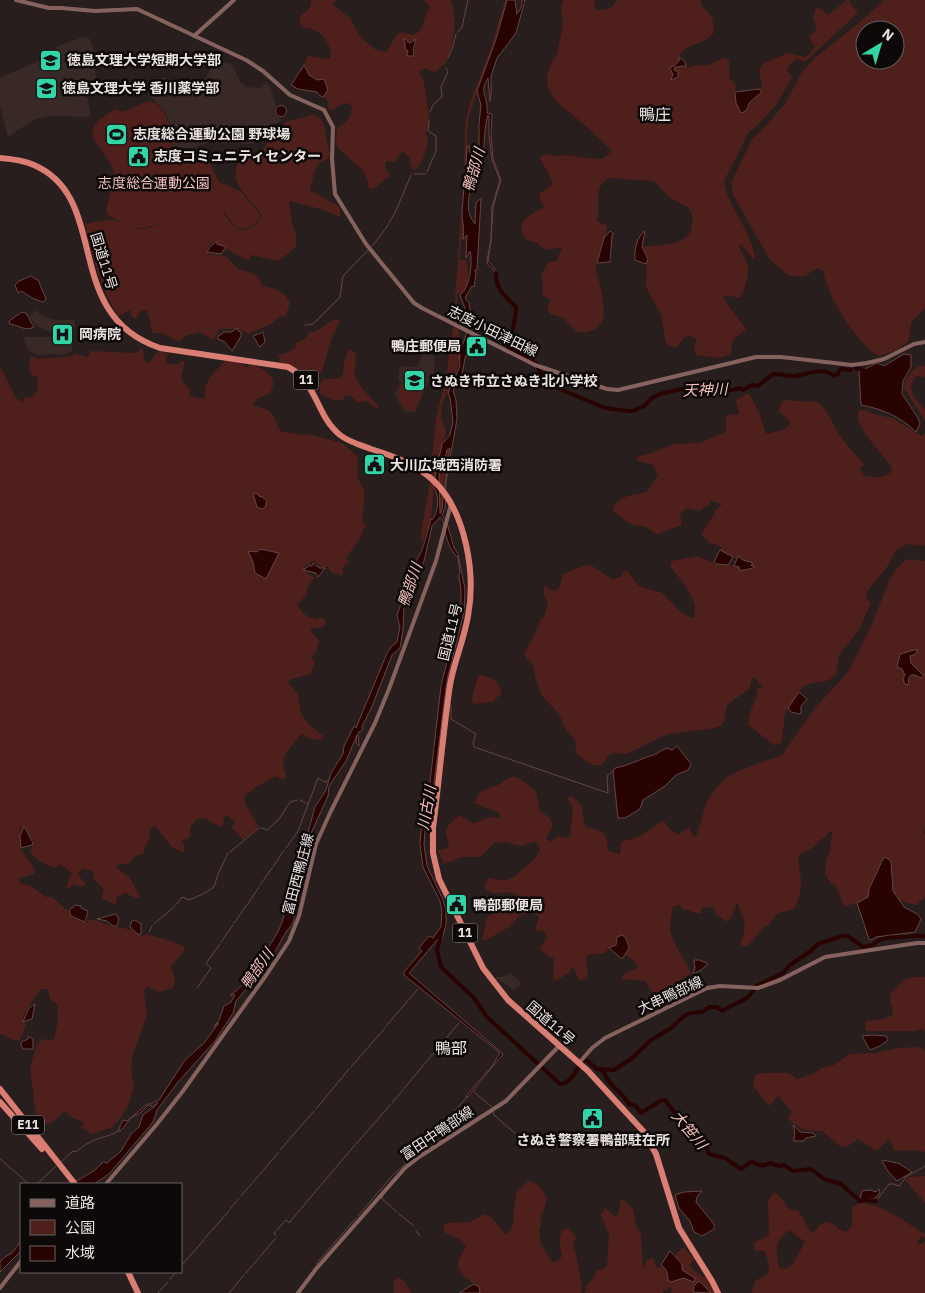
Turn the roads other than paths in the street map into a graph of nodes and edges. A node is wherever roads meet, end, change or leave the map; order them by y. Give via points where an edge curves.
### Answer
1 (16, 0) edge
2 (234, 0) edge
3 (194, 36) junction
4 (0, 158) edge
5 (925, 342) edge
6 (450, 501) junction
7 (456, 513) junction
8 (448, 514) junction
9 (925, 943) edge
10 (559, 1046) junction
11 (579, 1063) junction
12 (0, 1090) edge
13 (0, 1102) edge
14 (55, 1161) junction
15 (72, 1183) edge
16 (107, 1183) edge
17 (20, 1262) edge
18 (124, 1273) edge
19 (128, 1273) edge
20 (0, 1288) edge
21 (134, 1293) edge
22 (138, 1293) edge
23 (298, 1293) edge
24 (718, 1293) edge

1 - 3 main road via 49,8 135,8
2 - 3 main road
3 - 5 main road, 志度小田津田線 via 254,64 290,95 328,114 333,127 333,186 338,201 366,244 414,303 535,365 618,390 756,357 852,365 867,363
4 - 6 highway, 国道11号 / 11 via 36,166 52,176 67,193 76,211 101,296 115,319 130,333 160,348 288,367 308,383 326,418 341,436 402,460 430,478
6 - 7 highway, 国道11号 / 11
6 - 8 main road, 富田西鴨庄線
7 - 8 main road via 453,510
7 - 10 highway, 国道11号 / 11 via 468,558 470,600 449,692 433,828 434,862 444,893 487,973 508,1000
8 - 16 main road, 富田西鴨庄線 via 436,561 389,689 316,844 299,916 289,941 183,1091
9 - 11 main road, 大串鴨部線 via 825,957 758,988 707,988 605,1038
10 - 11 highway, 国道11号 / 11
10 - 23 main road, 富田中鴨部線 via 500,1105 405,1168
11 - 24 highway, 国道11号 / 11 via 649,1139 680,1228
12 - 14 highway, E11
13 - 14 highway, E11
14 - 15 highway, E11
17 - 20 main road
18 - 21 highway
19 - 22 highway

